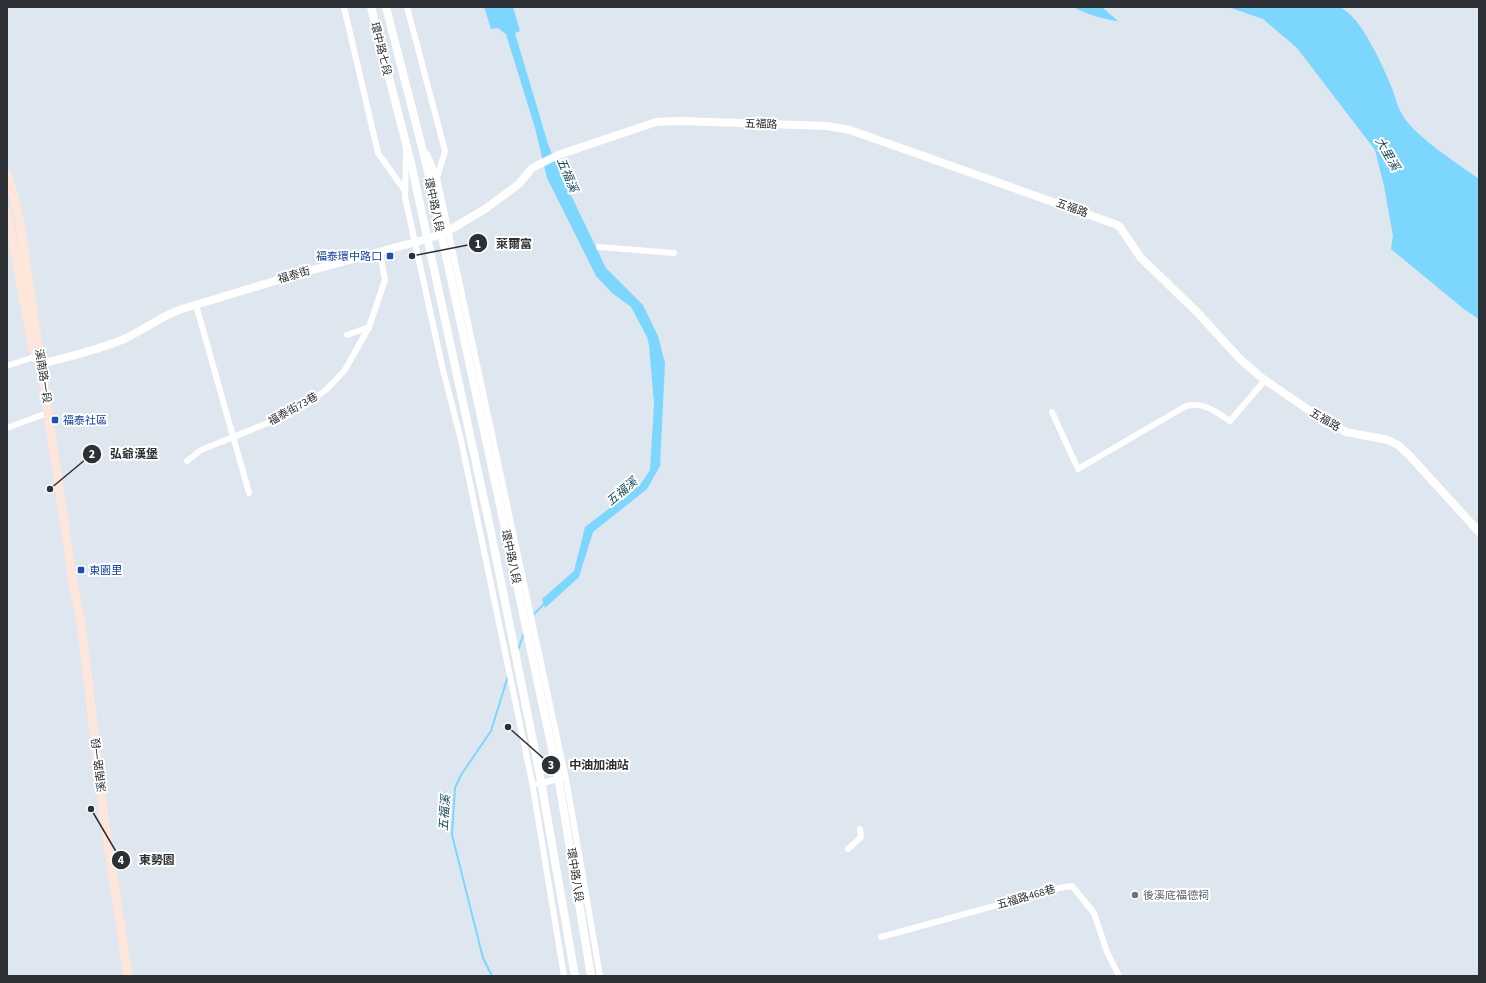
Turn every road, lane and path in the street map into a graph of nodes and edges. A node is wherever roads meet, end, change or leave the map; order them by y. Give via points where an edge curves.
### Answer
1 (344, 7) edge
2 (371, 7) edge
3 (386, 7) edge
4 (407, 7) edge
5 (406, 86) joint
6 (392, 91) joint
7 (420, 140) junction
8 (406, 143) junction
9 (537, 166) joint
10 (7, 174) edge
11 (437, 178) junction
12 (405, 191) junction
13 (7, 211) edge
14 (444, 232) junction
15 (427, 239) junction
16 (416, 243) junction
17 (599, 247) dead end
18 (380, 253) junction
19 (674, 253) dead end
20 (196, 305) junction
21 (368, 328) junction
22 (348, 335) dead end
23 (34, 357) junction
24 (41, 364) junction
25 (7, 366) edge
26 (1265, 380) junction
27 (44, 411) junction
28 (1052, 412) dead end
29 (7, 428) edge
30 (234, 438) junction
31 (187, 461) dead end
32 (249, 493) dead end
33 (1479, 532) edge
34 (562, 778) junction
35 (541, 784) junction
36 (533, 786) junction
37 (860, 829) dead end
38 (848, 849) dead end
39 (881, 937) dead end
40 (128, 976) edge
41 (564, 976) edge
42 (575, 976) edge
43 (591, 976) edge
44 (600, 976) edge
45 (1119, 976) edge

1 - 12 street, 環中路八段 via 378,153
2 - 6 street, 環中路七段
3 - 5 street, 環中路七段
4 - 11 street, 環中路八段 via 445,151
5 - 7 street, 環中路八段
6 - 8 street, 環中路八段
7 - 11 street, 環中路八段
7 - 14 street, 環中路八段
8 - 12 street, 環中路八段
8 - 15 street, 環中路八段
9 - 14 street, 福泰街 via 532,168 520,184 485,209
9 - 26 street, 五福路 via 558,155 656,122 827,126 850,130 1026,191 1120,227 1141,258
10 - 24 main road, 溪南路一段 via 20,223
11 - 14 street, 環中路八段
12 - 16 street, 環中路八段
13 - 23 main road, 溪南路一段
14 - 15 street, 福泰街
14 - 34 street, 環中路八段 via 531,652
14 - 34 street, 環中路八段 via 529,603
15 - 16 street, 福泰街
15 - 35 street, 環中路八段 via 490,527
16 - 18 street, 福泰街
16 - 36 street, 環中路八段 via 461,440
17 - 19 street
18 - 20 street, 福泰街 via 301,273
18 - 21 street, 福泰街73巷 via 385,280
20 - 24 street, 福泰街 via 167,314 123,340
20 - 30 street
21 - 22 street
21 - 30 street, 福泰街73巷 via 344,370 327,389 309,403 285,416
23 - 24 street
23 - 25 street
23 - 27 main road, 溪南路一段
24 - 27 main road, 溪南路一段
26 - 28 street via 1230,421 1197,403 1186,406 1078,469
26 - 33 street, 五福路 via 1346,432 1388,440 1398,445
27 - 29 street
27 - 40 main road, 溪南路一段 via 77,602 104,817
30 - 31 street, 福泰街73巷 via 201,450
30 - 32 street
34 - 35 street
34 - 43 street, 環中路八段
34 - 44 street, 環中路八段
35 - 36 street
35 - 42 street, 環中路八段
36 - 41 street, 環中路八段
37 - 38 street via 861,837
39 - 45 street, 五福路468巷 via 1072,886 1094,913 1107,952

